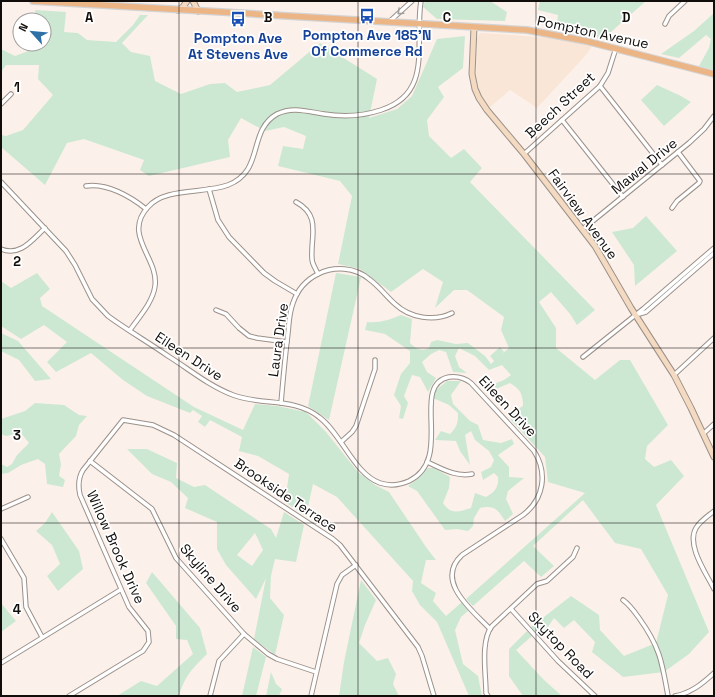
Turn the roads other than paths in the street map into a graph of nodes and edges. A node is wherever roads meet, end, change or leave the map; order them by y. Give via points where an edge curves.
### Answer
1 (33, 1) edge
2 (187, 1) edge
3 (193, 1) edge
4 (412, 1) edge
5 (421, 1) edge
6 (685, 1) edge
7 (178, 10) junction
8 (198, 11) junction
9 (388, 23) junction
10 (420, 24) junction
11 (665, 24) dead end
12 (474, 27) junction
13 (616, 48) junction
14 (714, 74) edge
15 (600, 86) junction
16 (11, 94) dead end
17 (1, 104) edge
18 (714, 116) edge
19 (562, 120) junction
20 (678, 152) junction
21 (524, 154) junction
22 (662, 165) junction
23 (1, 182) edge
24 (86, 186) dead end
25 (209, 189) junction
26 (623, 197) junction
27 (296, 202) dead end
28 (672, 208) dead end
29 (146, 209) junction
30 (45, 228) junction
31 (583, 229) junction
32 (1, 249) edge
33 (714, 250) edge
34 (318, 274) junction
35 (297, 294) junction
36 (216, 310) dead end
37 (452, 313) dead end
38 (636, 315) junction
39 (130, 330) junction
40 (714, 338) edge
41 (287, 342) junction
42 (583, 357) dead end
43 (375, 360) dead end
44 (674, 375) junction
45 (281, 403) junction
46 (123, 420) joint
47 (714, 424) edge
48 (703, 434) junction
49 (341, 442) junction
50 (714, 457) edge
51 (90, 461) junction
52 (427, 462) junction
53 (472, 474) dead end
54 (28, 496) dead end
55 (1, 509) edge
56 (714, 511) edge
57 (1, 539) edge
58 (577, 548) dead end
59 (356, 565) junction
60 (714, 589) edge
61 (120, 590) junction
62 (623, 600) dead end
63 (511, 609) junction
64 (490, 629) junction
65 (244, 634) junction
66 (42, 637) junction
67 (1, 663) edge
68 (316, 672) junction
69 (714, 673) edge
70 (69, 696) edge
71 (210, 696) edge
72 (311, 696) edge
73 (434, 696) edge
74 (488, 696) edge
75 (595, 696) edge
76 (668, 696) edge
77 (675, 696) edge

1 - 7 main road, Pompton Avenue
2 - 7 main road
3 - 8 main road
4 -> 9 street
5 - 10 street
6 - 11 street via 669,16
7 - 8 main road, Pompton Avenue
8 - 9 main road, Pompton Avenue
9 - 10 main road, Pompton Avenue
10 - 12 main road, Pompton Avenue
10 - 25 street via 415,81 410,92 400,101 381,110 357,115 330,115 296,109 280,112 270,119 262,130 252,162 244,174 228,185
12 - 13 main road, Pompton Avenue via 544,33
12 - 21 main road, Fairview Avenue via 472,70 477,94 486,110
13 - 14 main road, Pompton Avenue
13 - 15 street, Beech Street via 608,73
15 - 19 street, Beech Street
15 - 22 street
16 - 17 street
18 - 20 street, Mawal Drive via 699,134
19 - 21 street, Beech Street
19 - 26 street
20 - 22 street, Mawal Drive
20 - 28 street via 700,180
21 - 31 main road, Fairview Avenue
22 - 26 street, Mawal Drive
23 - 30 street, Eileen Drive
24 - 29 street via 96,185 127,196
25 - 29 street via 163,197 155,200
25 - 35 street via 218,220 229,237 264,273
26 - 31 street, Mawal Drive
27 - 34 street via 304,206 311,220 314,233 312,261
29 - 39 street via 140,219 139,234 154,271 155,284 150,300
30 - 32 street via 20,250 10,252
30 - 39 street, Eileen Drive via 69,256 96,304 108,316
31 - 38 main road, Fairview Avenue
33 - 38 street
34 - 35 street, Laura Drive via 305,283
34 - 37 street, Laura Drive via 336,269 351,270 370,279 409,314 443,318
35 - 41 street, Laura Drive via 291,309
36 - 41 street via 226,314 249,336
38 - 42 street
38 - 44 main road, Fairview Avenue
39 - 45 street, Eileen Drive via 224,392 250,400
40 - 44 street
41 - 45 street, Laura Drive
43 - 49 street via 375,369 356,426
44 - 48 main road, Fairview Avenue
45 - 49 street, Eileen Drive via 300,406 314,413
46 - 51 street, Willow Brook Drive
46 - 59 street, Brookside Terrace via 153,425 174,435 333,539
47 - 48 street
48 - 50 main road, Fairview Avenue
49 - 52 street, Eileen Drive via 364,473 384,484 398,484 411,480 422,471
51 - 61 street, Willow Brook Drive via 80,476 79,492
51 - 65 street, Skyline Drive via 152,509 176,558
52 - 53 street via 462,476
52 - 64 street, Eileen Drive via 431,446 432,393 440,381 452,377 462,378 474,385 531,447 539,460 543,474 542,484 533,505 523,515 462,555 453,567 452,579 455,590
54 - 55 street
56 - 60 street via 694,531 692,540
57 - 66 street via 24,578 26,607
58 - 63 street via 573,557 547,581 537,584
59 - 68 street via 342,575 337,584
59 - 73 street, Brookside Terrace via 418,647
61 - 66 street
61 - 70 street, Willow Brook Drive via 129,607 148,631 148,645 143,651
62 - 76 street via 629,604 656,644
63 - 64 street
63 - 75 street, Skytop Road via 558,661
64 - 74 street via 485,642
65 - 68 street, Skyline Drive via 277,659
65 - 71 street via 219,661
66 - 67 street
68 - 72 street
69 - 77 street via 697,688

